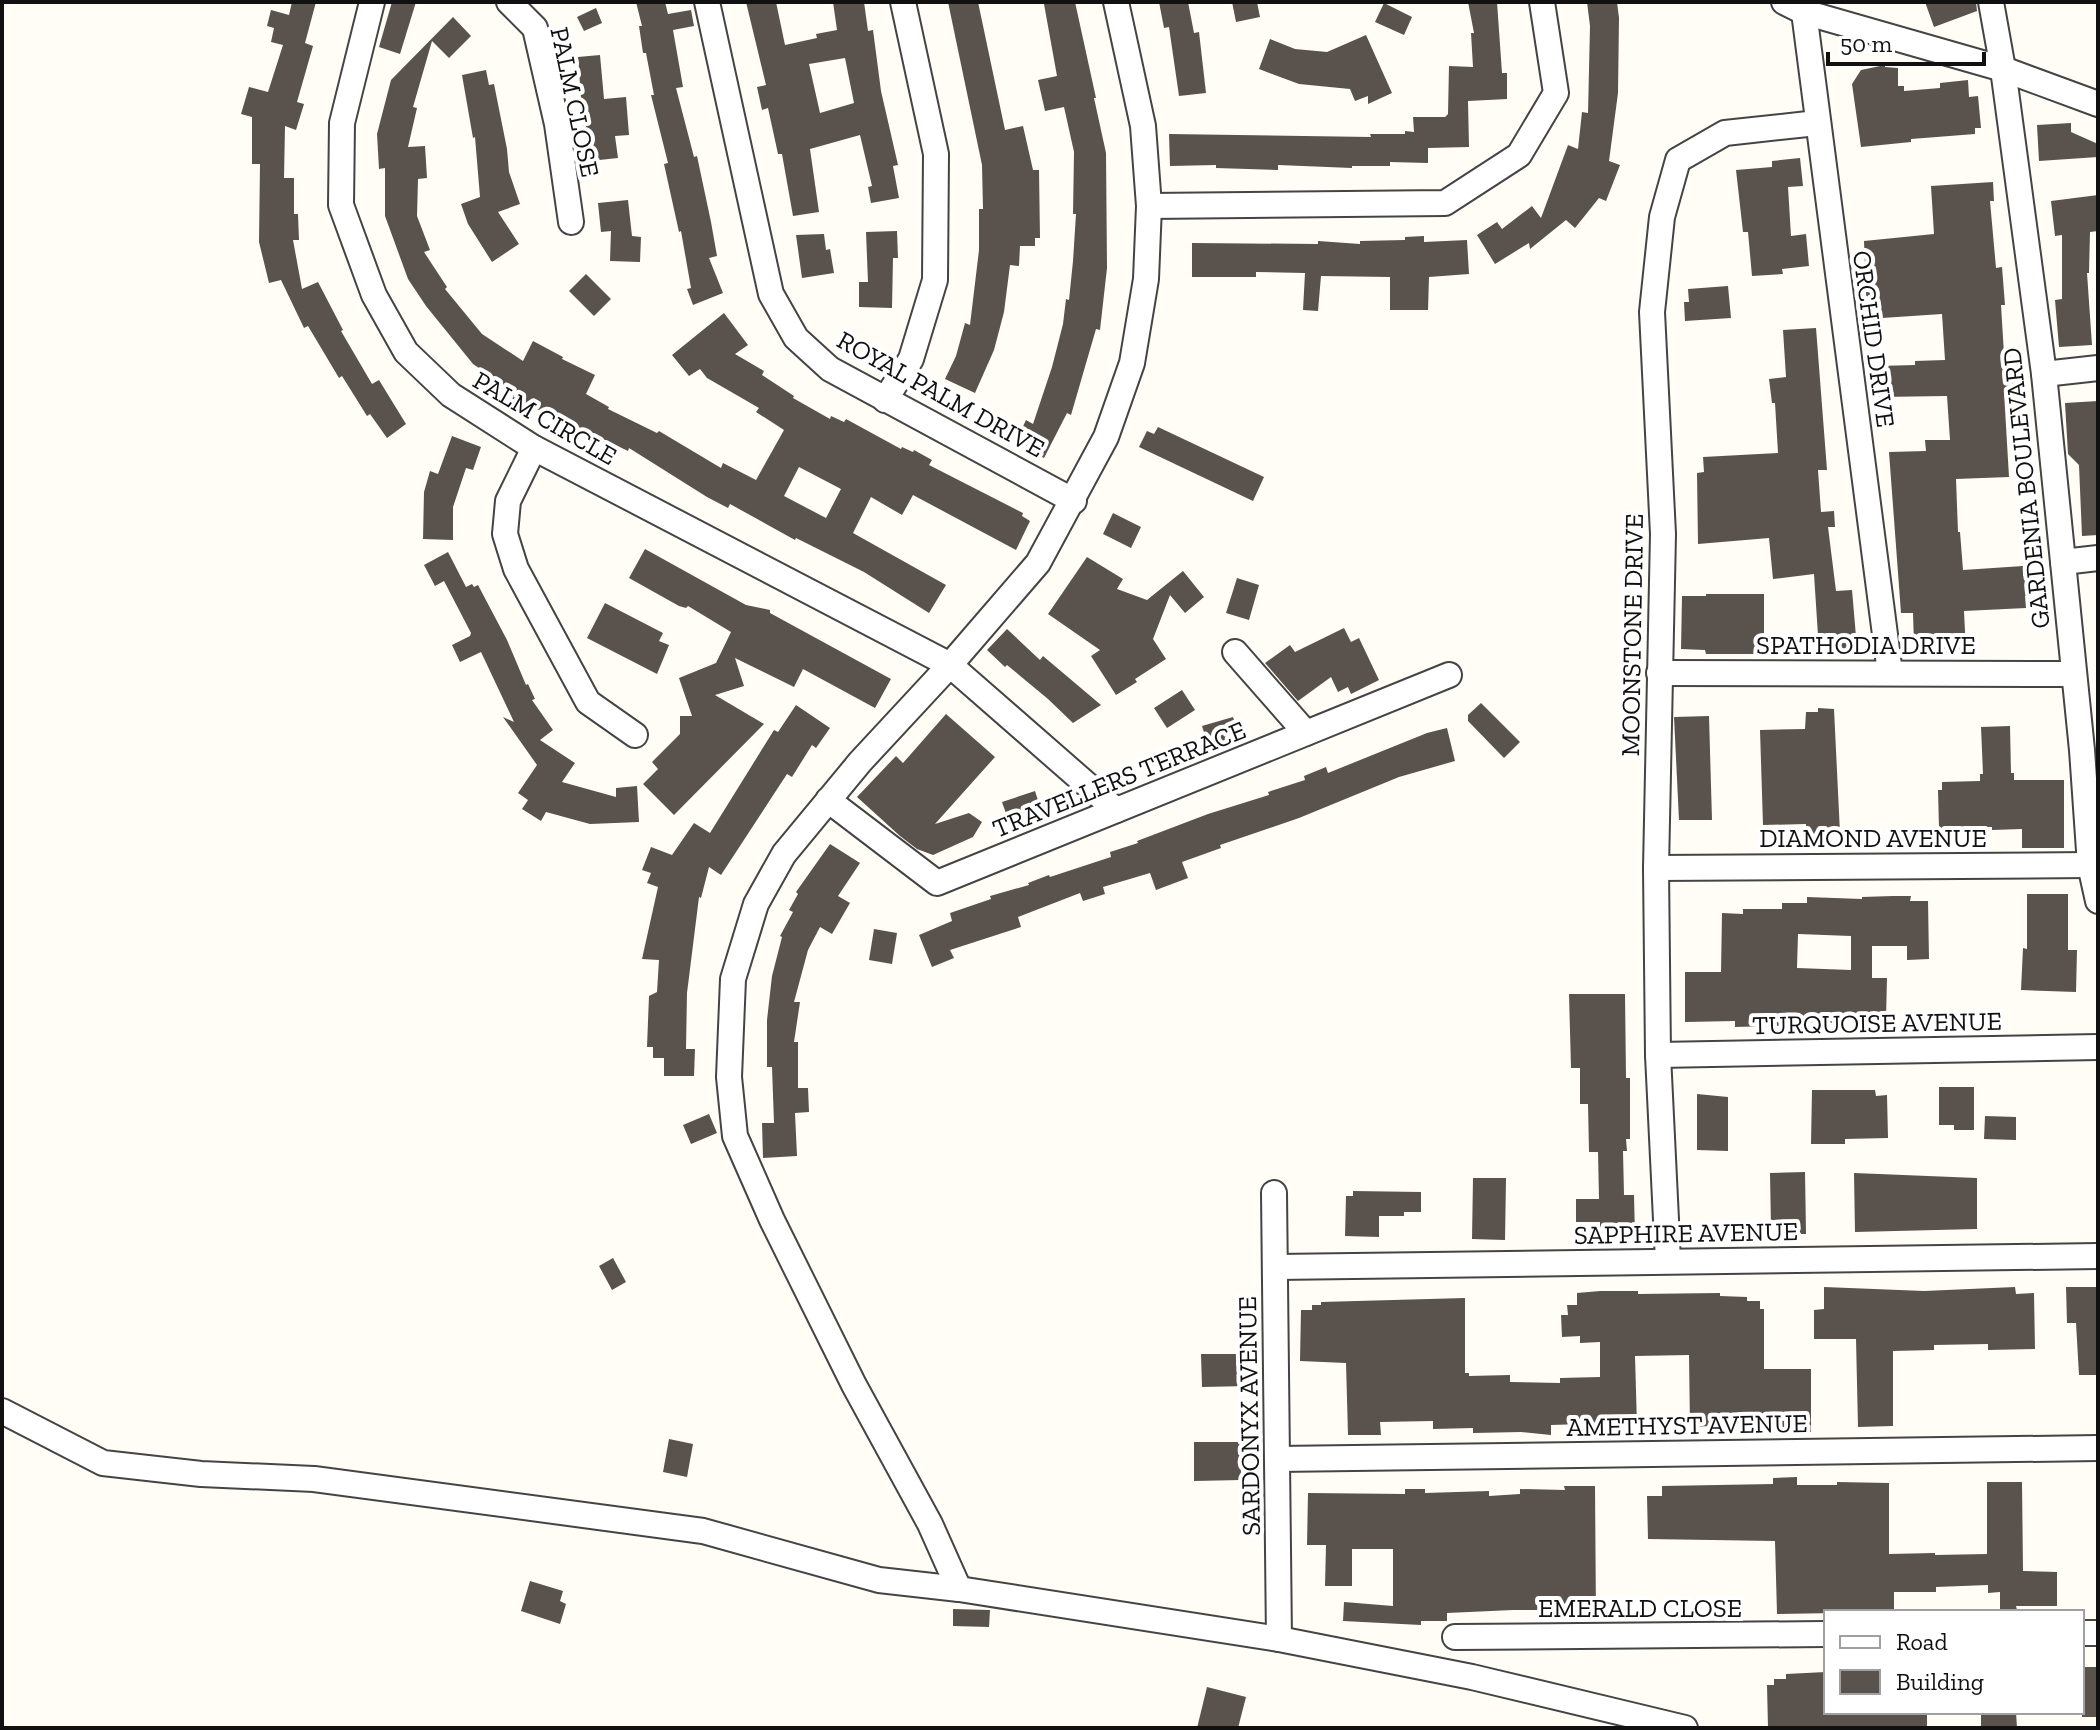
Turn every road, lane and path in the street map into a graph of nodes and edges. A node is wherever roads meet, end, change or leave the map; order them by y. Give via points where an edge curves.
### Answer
1 (372, 2) edge
2 (509, 2) edge
3 (707, 2) edge
4 (903, 2) edge
5 (1116, 2) edge
6 (1542, 2) edge
7 (1991, 2) edge
8 (1794, 7) edge
9 (2003, 69) junction
10 (2098, 104) edge
11 (1817, 123) junction
12 (1149, 206) junction
13 (571, 222) dead end
14 (2098, 368) edge
15 (2044, 374) junction
16 (885, 400) junction
17 (534, 448) junction
18 (1074, 501) junction
19 (2098, 558) edge
20 (2063, 562) junction
21 (1235, 652) dead end
22 (950, 665) junction
23 (1659, 673) junction
24 (1890, 673) junction
25 (2073, 674) junction
26 (1449, 675) dead end
27 (1306, 733) junction
28 (635, 735) dead end
29 (2090, 749) edge
30 (828, 800) junction
31 (1116, 810) junction
32 (2090, 865) junction
33 (1656, 868) junction
34 (2098, 901) edge
35 (2098, 1047) edge
36 (1658, 1055) junction
37 (1274, 1193) dead end
38 (2098, 1256) edge
39 (1668, 1261) junction
40 (1276, 1267) junction
41 (2, 1411) edge
42 (2098, 1448) edge
43 (1277, 1459) junction
44 (959, 1589) junction
45 (1824, 1634) edge
46 (1455, 1637) dead end
47 (1279, 1639) junction
48 (1685, 1728) edge

1 - 17 street, PALM CIRCLE via 342,123 341,205 374,295 406,352 451,395
2 - 13 street, PALM CLOSE via 535,28 557,124
3 - 16 street, ROYAL PALM DRIVE via 771,294 796,338 830,369
4 - 16 street via 936,154 935,280 911,359
5 - 12 street via 1143,126
6 - 12 street via 1556,93 1519,155 1445,203
7 - 9 street, GARDENIA BOULEVARD
8 - 9 street
8 - 11 street, ORCHID DRIVE
9 - 10 street
9 - 15 street, GARDENIA BOULEVARD
11 - 23 street, MOONSTONE DRIVE via 1725,133 1678,160 1662,217 1652,312 1663,534
11 - 24 street, ORCHID DRIVE
12 - 18 street via 1146,279 1132,363 1106,437
14 - 15 street
15 - 20 street, GARDENIA BOULEVARD
16 - 18 street, ROYAL PALM DRIVE
17 - 22 street, PALM CIRCLE
17 - 28 street via 508,501 505,534 516,569 588,702
18 - 22 street via 1038,563
19 - 20 street
20 - 25 street, GARDENIA BOULEVARD
21 - 27 street
22 - 30 street
22 - 31 street, PALM CIRCLE
23 - 24 street, SPATHODIA DRIVE
23 - 33 street, MOONSTONE DRIVE
24 - 25 street, SPATHODIA DRIVE
25 - 29 street, GARDENIA BOULEVARD
26 - 27 street, TRAVELLERS TERRACE
27 - 31 street, TRAVELLERS TERRACE
29 - 32 street, GARDENIA BOULEVARD
30 - 31 street, TRAVELLERS TERRACE via 937,883
30 - 44 street via 784,854 756,904 733,979 729,1077 735,1136 772,1220
32 - 33 street, DIAMOND AVENUE
32 - 34 street, GARDENIA BOULEVARD
33 - 36 street, MOONSTONE DRIVE
35 - 36 street, TURQUOISE AVENUE
36 - 39 street, MOONSTONE DRIVE
37 - 40 street, SARDONYX AVENUE
38 - 39 street, SAPPHIRE AVENUE
39 - 40 street, SAPPHIRE AVENUE
40 - 43 street, SARDONYX AVENUE
41 - 44 street via 103,1463 314,1479 703,1531 879,1580
42 - 43 street, AMETHYST AVENUE
43 - 47 street, SARDONYX AVENUE
44 - 47 street
45 - 46 street, EMERALD CLOSE
47 - 48 street via 1472,1677

